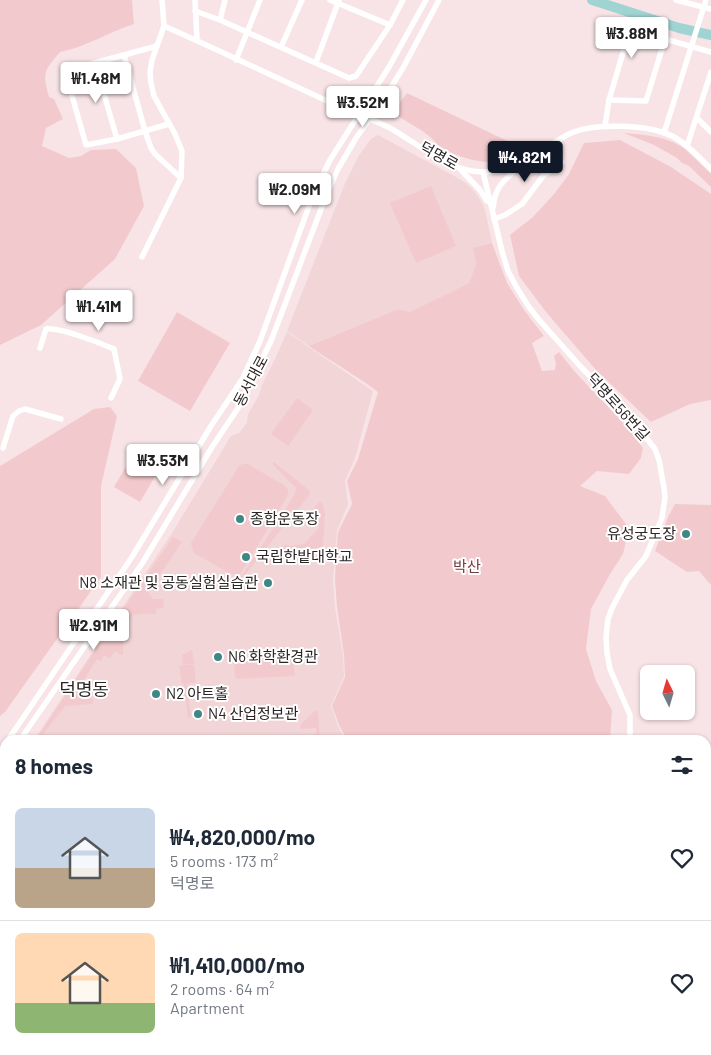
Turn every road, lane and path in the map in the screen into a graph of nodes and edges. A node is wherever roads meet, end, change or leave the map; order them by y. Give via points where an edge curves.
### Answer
1 (162, 0) edge
2 (194, 0) edge
3 (225, 0) edge
4 (260, 0) edge
5 (302, 0) edge
6 (330, 0) edge
7 (403, 0) edge
8 (438, 0) edge
9 (678, 0) edge
10 (706, 0) edge
11 (423, 1) edge
12 (339, 2) edge
13 (711, 9) edge
14 (703, 10) junction
15 (195, 11) junction
16 (220, 20) junction
17 (164, 26) junction
18 (390, 26) junction
19 (248, 32) junction
20 (665, 39) junction
21 (197, 40) junction
22 (692, 44) junction
23 (157, 46) junction
24 (281, 47) junction
25 (711, 52) edge
26 (124, 55) junction
27 (236, 60) junction
28 (316, 62) junction
29 (95, 64) junction
30 (711, 72) edge
31 (709, 88) edge
32 (610, 100) junction
33 (358, 115) junction
34 (697, 118) junction
35 (370, 120) junction
36 (169, 124) junction
37 (605, 126) junction
38 (710, 129) edge
39 (145, 131) junction
40 (664, 133) junction
41 (117, 139) junction
42 (551, 145) junction
43 (687, 146) junction
44 (523, 162) junction
45 (460, 169) junction
46 (711, 169) edge
47 (483, 172) junction
48 (181, 178) junction
49 (493, 217) junction
50 (142, 257) dead end
51 (40, 348) dead end
52 (112, 398) dead end
53 (60, 419) dead end
54 (3, 448) dead end
55 (11, 735) edge
56 (23, 735) edge
57 (630, 735) edge

1 - 17 street
2 - 15 street
3 - 16 street
4 - 19 street
5 - 24 street
6 - 12 street
7 - 18 street
8 - 35 street, 동서대로 via 404,68
9 - 14 street
10 - 14 street
11 - 33 street, 동서대로 via 389,67
12 - 18 street
12 - 28 street
13 - 14 street
14 - 22 street
15 - 16 street
15 - 21 street
16 - 19 street
17 - 21 street, 덕명로
17 - 23 street
18 - 28 street via 356,76 349,78
19 - 24 street
19 - 27 street
20 - 22 street
20 - 32 street via 646,101
20 - 32 street via 630,28
21 - 27 street, 덕명로
22 - 25 street
22 - 40 street
23 - 26 street
23 - 36 street via 150,72 151,83
24 - 28 street
26 - 29 street
26 - 39 street
27 - 33 street, 덕명로
29 - 41 street
29 - 41 street via 65,71 86,145
30 - 31 street
31 - 34 street
32 - 37 street
33 - 35 street, 덕명로
33 - 55 street, 동서대로 via 313,195 260,340 242,378 132,557
34 - 38 street
34 - 43 street
35 - 45 street, 덕명로
35 - 56 street, 동서대로 via 338,169 271,341 238,408 143,562
36 - 39 street
36 - 48 street via 182,151
37 - 40 street, 덕명로
37 - 42 street, 덕명로 via 580,130
39 - 41 street
39 - 48 street via 151,148
40 - 43 street, 덕명로
42 - 44 street, 덕명로
42 - 49 street via 562,162 543,176 522,204 505,215
43 - 46 street, 덕명로
44 - 47 street, 덕명로 via 502,170
44 - 49 street via 499,186
45 - 47 street, 덕명로
45 - 49 street via 487,200
47 - 49 street, 덕명로56번길
48 - 50 street
49 - 57 street, 덕명로56번길 via 508,271 529,307 631,418 655,449 659,460 665,497 662,518 646,556 612,608 606,637 610,669 630,715
51 - 52 street via 46,329 51,328 114,349 120,379
53 - 54 street via 26,409 19,411 13,416

